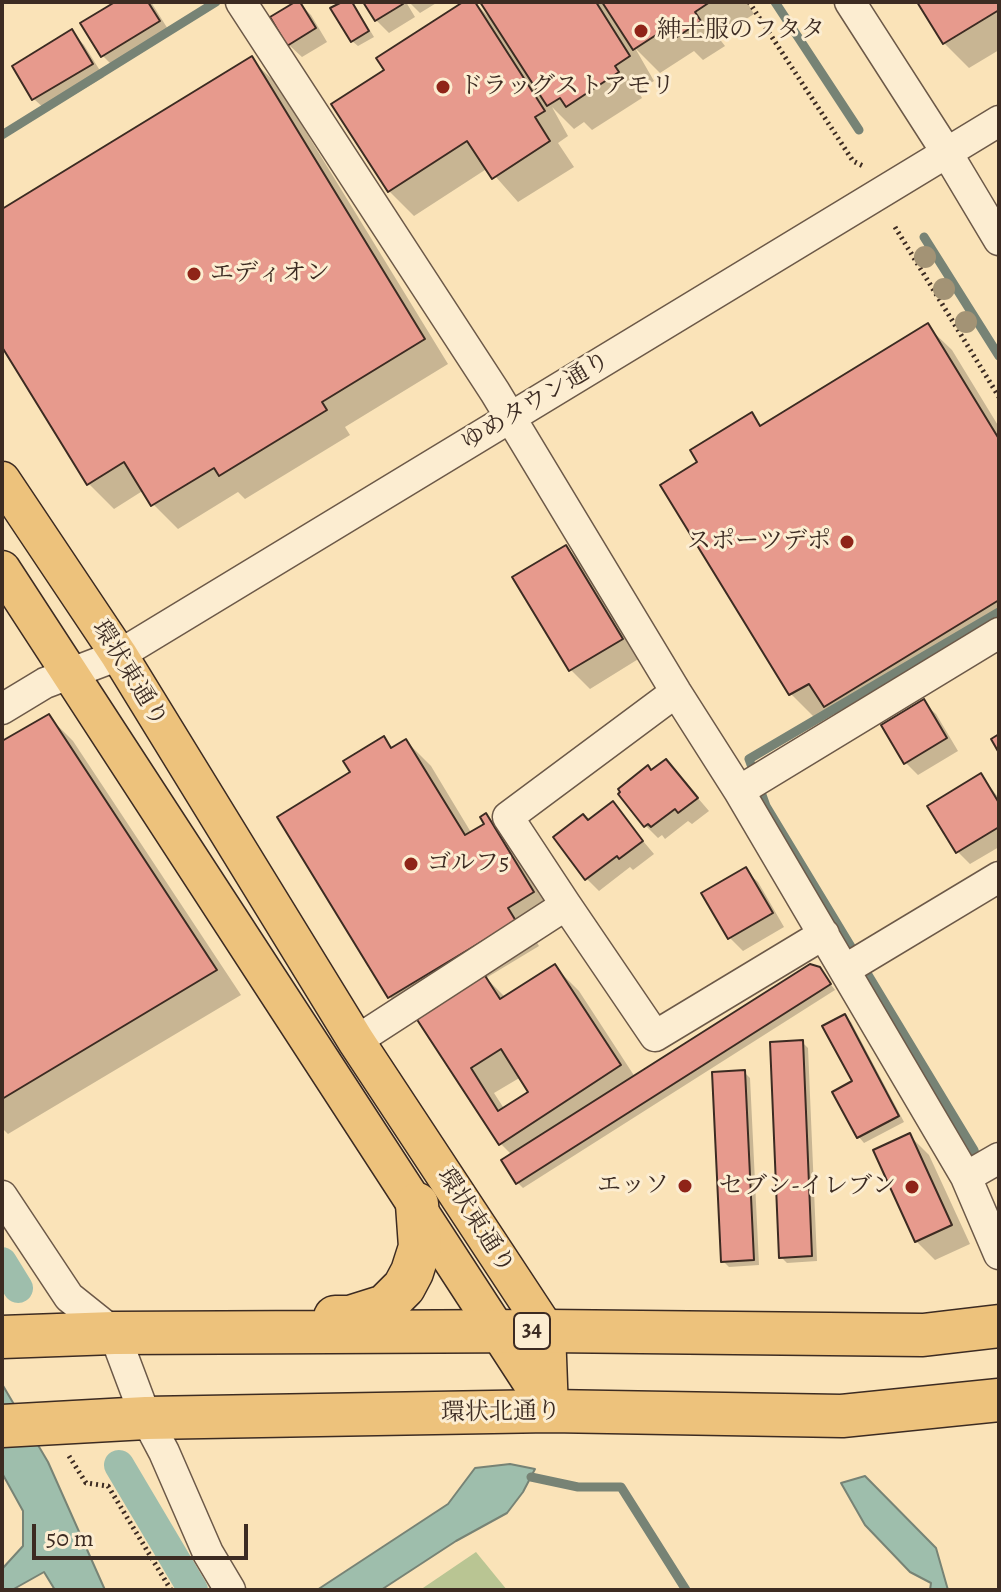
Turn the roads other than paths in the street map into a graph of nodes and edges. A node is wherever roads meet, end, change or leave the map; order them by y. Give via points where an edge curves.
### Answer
1 (241, 2) edge
2 (850, 2) edge
3 (999, 121) edge
4 (947, 153) junction
5 (999, 240) edge
6 (511, 417) junction
7 (2, 480) edge
8 (2, 569) edge
9 (999, 633) edge
10 (119, 655) junction
11 (69, 673) junction
12 (676, 692) junction
13 (2, 709) edge
14 (751, 784) junction
15 (999, 877) edge
16 (566, 905) junction
17 (824, 934) junction
18 (856, 963) junction
19 (356, 1041) junction
20 (982, 1168) edge
21 (2, 1196) edge
22 (417, 1204) junction
23 (999, 1254) edge
24 (999, 1326) edge
25 (547, 1331) junction
26 (498, 1332) junction
27 (114, 1333) junction
28 (2, 1337) edge
29 (999, 1400) edge
30 (550, 1411) junction
31 (146, 1418) junction
32 (36, 1434) edge
33 (230, 1590) edge

1 - 6 street
2 - 4 street
3 - 4 street, ゆめタウン通り
4 - 5 street
4 - 6 street, ゆめタウン通り
6 - 10 street, ゆめタウン通り
6 - 12 street
7 - 10 main road, 環状東通り
8 - 11 main road, 環状東通り
9 - 14 street
10 - 11 street, ゆめタウン通り
10 - 19 main road, 環状東通り
11 - 13 street, ゆめタウン通り
11 - 22 main road, 環状東通り
12 - 14 street
12 - 16 street via 508,817
14 - 17 street
15 - 18 street
16 - 17 street via 655,1036
16 - 19 street
17 - 18 street
18 - 20 street
19 - 25 main road, 環状東通り
20 - 23 street
21 - 27 street via 69,1297
22 - 26 main road, 環状東通り
22 - 27 highway via 420,1247 404,1287 385,1306 350,1317 150,1315
24 - 25 highway, 34 via 923,1335
25 - 26 highway, 34
25 - 30 main road
26 - 27 highway, 34
26 - 30 main road, 環状東通り
27 - 28 highway, 34
27 - 31 street
29 - 30 highway, 環状北通り via 842,1416
30 - 31 highway, 環状北通り
31 - 32 highway, 環状北通り
31 - 33 street

